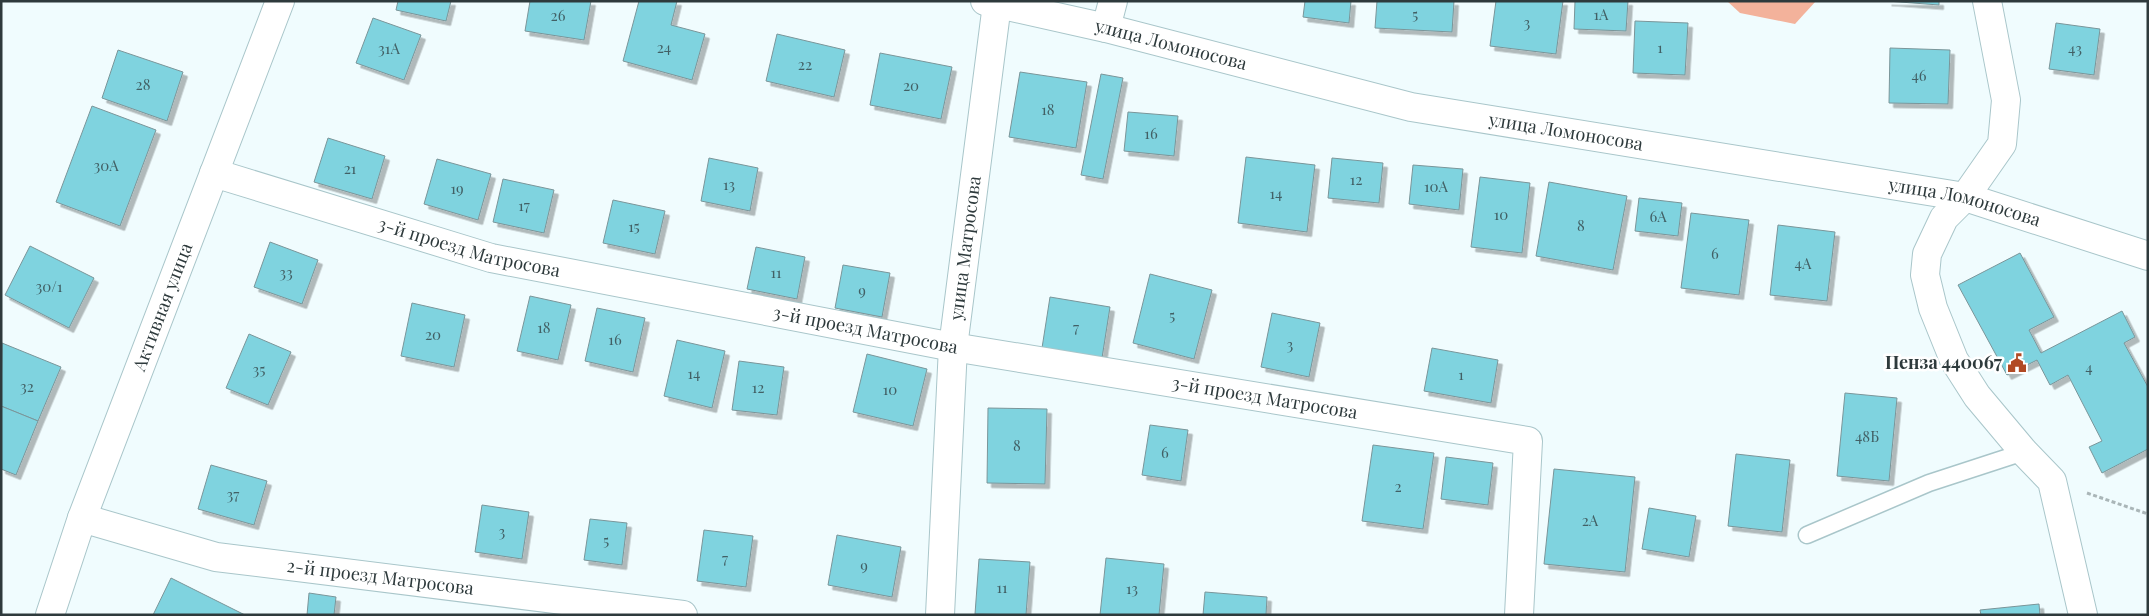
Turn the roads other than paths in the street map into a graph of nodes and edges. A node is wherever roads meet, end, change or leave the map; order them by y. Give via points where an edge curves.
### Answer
1 (280, 1) edge
2 (1113, 1) edge
3 (1987, 1) edge
4 (991, 3) edge
5 (1106, 28) junction
6 (214, 173) junction
7 (1965, 197) junction
8 (2148, 256) edge
9 (953, 347) junction
10 (2024, 452) junction
11 (82, 518) junction
12 (1807, 534) dead end
13 (50, 615) edge
14 (683, 615) edge
15 (940, 615) edge
16 (1519, 615) edge
17 (2082, 615) edge

1 - 6 street, Активная улица
2 - 5 street
3 - 7 street via 2006,100 2002,144
4 - 5 street, улица Ломоносова
4 - 9 street, улица Матросова
5 - 7 street, улица Ломоносова via 1411,107
6 - 9 street, 3-й проезд Матросова via 490,258
6 - 11 street, Активная улица
7 - 8 street, улица Ломоносова
7 - 10 street via 1944,218 1927,254 1925,275 1933,308 1954,360 1977,396
9 - 15 street, улица Матросова
9 - 16 street, 3-й проезд Матросова via 1528,441
10 - 12 lane via 1930,483
10 - 17 street via 2052,481
11 - 13 street, Активная улица
11 - 14 street, 2-й проезд Матросова via 216,557

